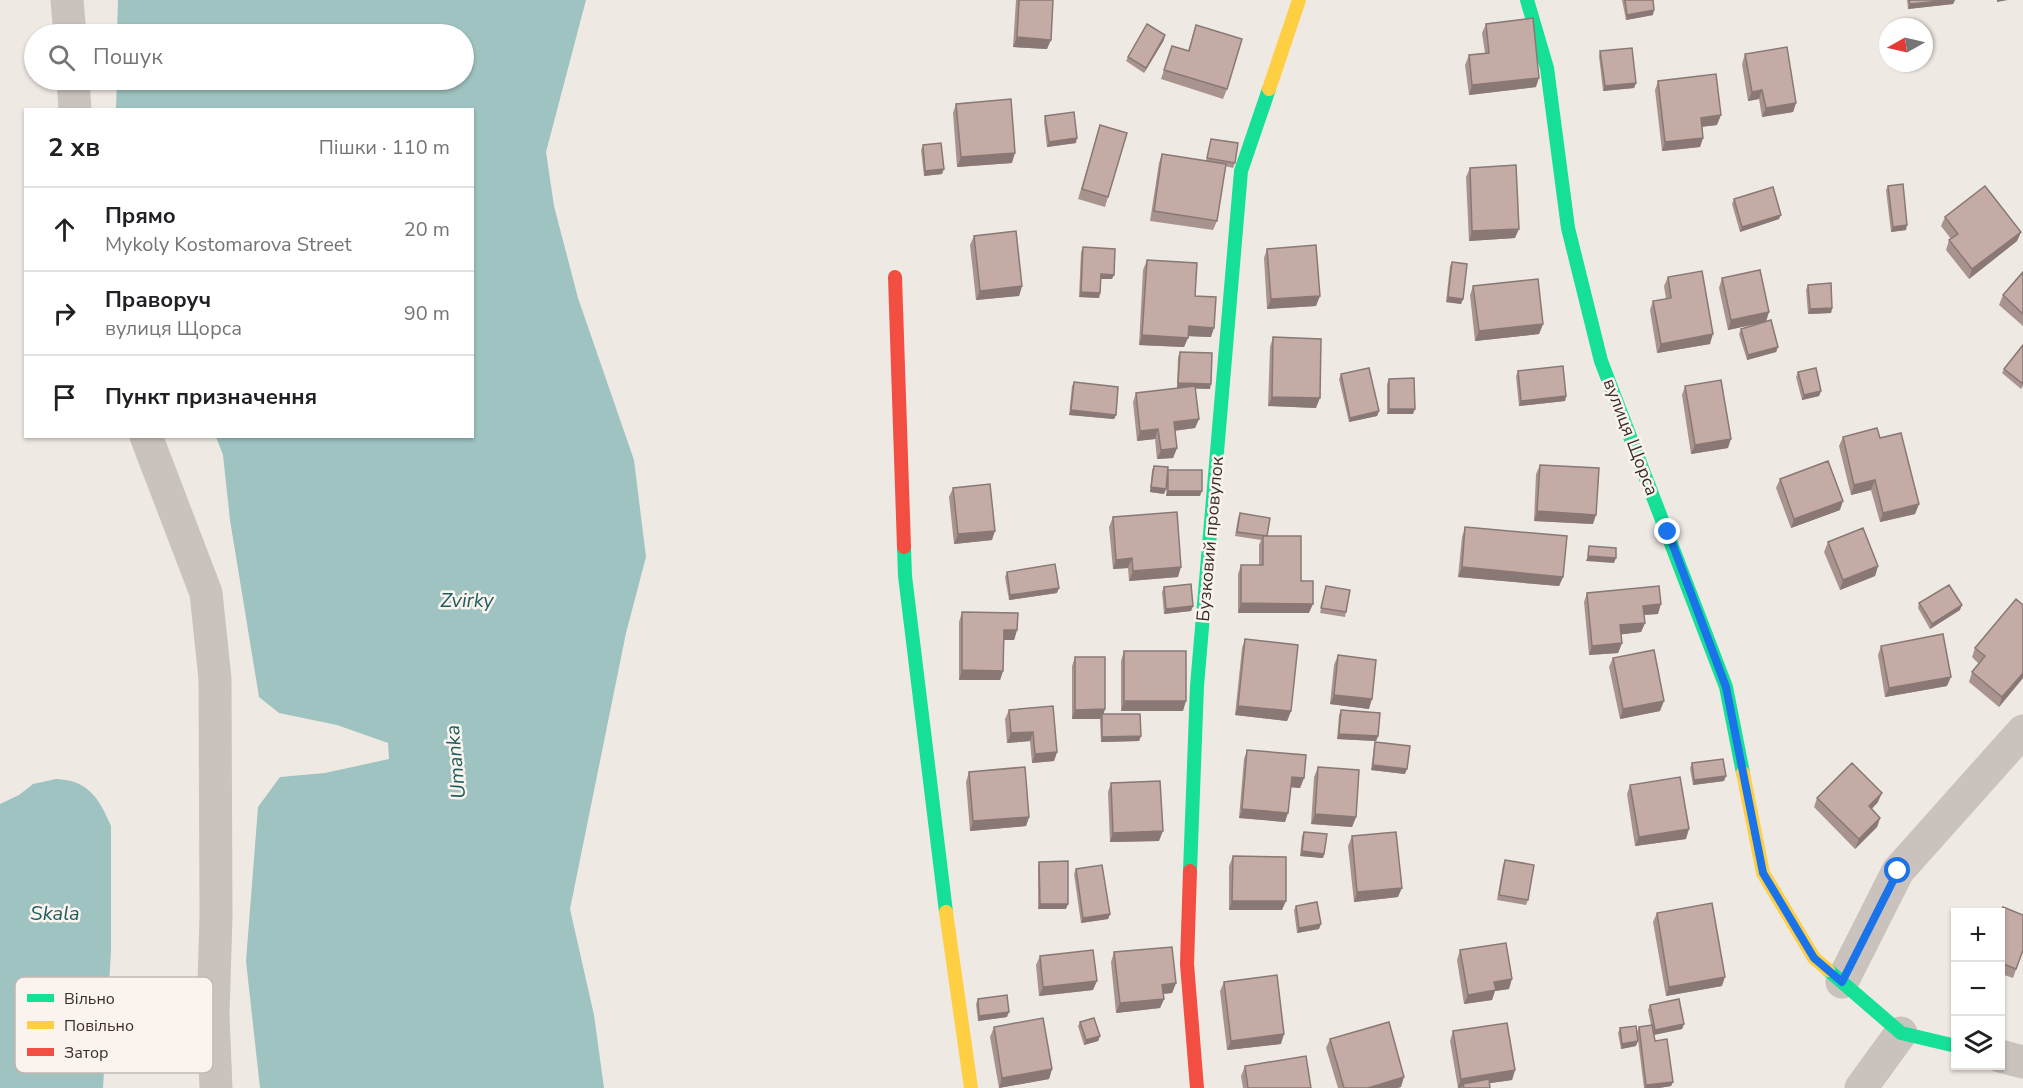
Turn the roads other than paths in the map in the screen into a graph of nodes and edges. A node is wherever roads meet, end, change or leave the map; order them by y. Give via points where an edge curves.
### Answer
1 (67, 0) edge
2 (1299, 0) edge
3 (1527, 0) edge
4 (69, 24) edge
5 (74, 90) edge
6 (75, 108) edge
7 (896, 277) dead end
8 (147, 438) edge
9 (2023, 731) edge
10 (1842, 982) junction
11 (213, 1015) edge
12 (213, 1015) edge
13 (1901, 1032) junction
14 (1951, 1045) edge
15 (2005, 1057) edge
16 (2023, 1062) edge
17 (216, 1088) edge
18 (971, 1088) edge
19 (1197, 1088) edge
20 (1861, 1088) edge

1 - 4 street
2 - 19 street, Бузковий провулок via 1241,171 1197,686 1187,964
3 - 10 street, вулиця Щорса via 1547,68 1568,228 1601,361 1726,687 1763,873 1814,958
5 - 6 street
7 - 18 street via 905,576
8 - 12 street via 206,593 215,679
9 - 10 street via 1898,871
10 - 13 street, вулиця Щорса
11 - 17 street
13 - 14 street
13 - 20 street
15 - 16 street

